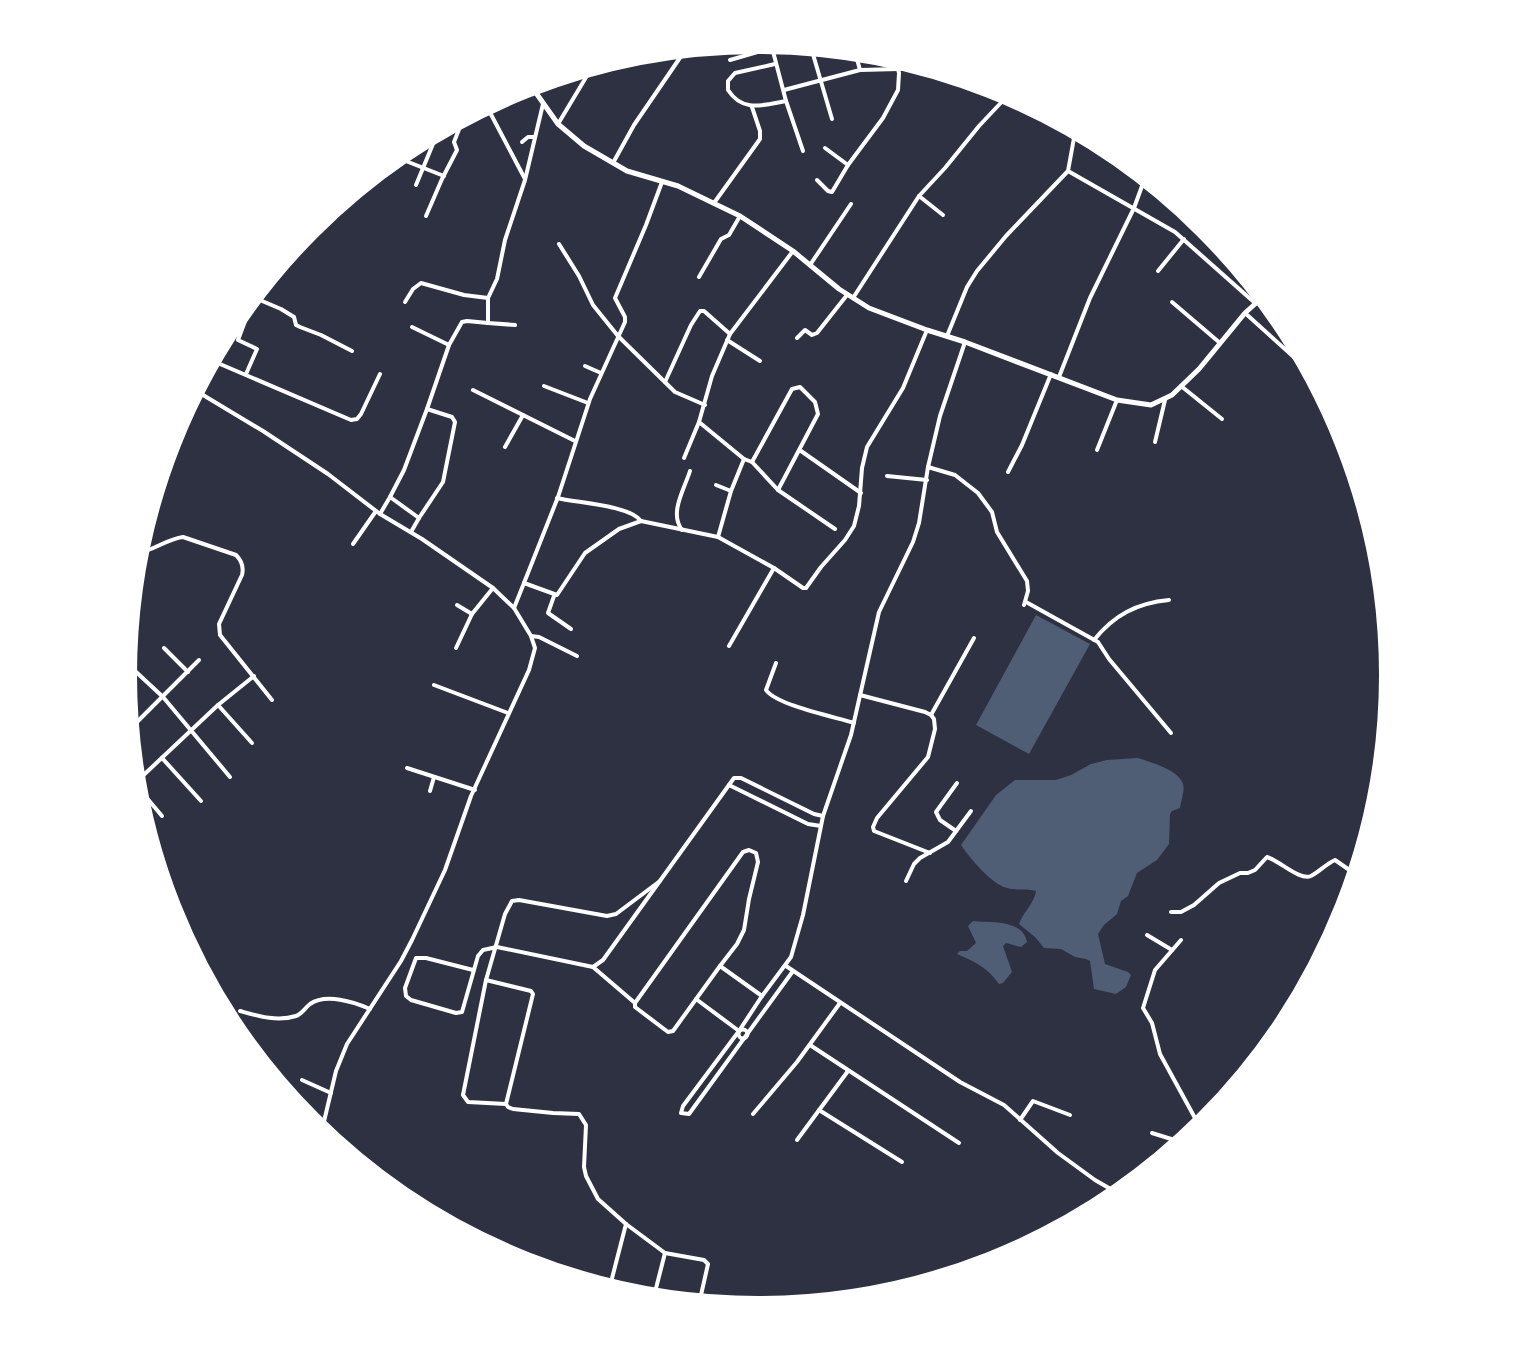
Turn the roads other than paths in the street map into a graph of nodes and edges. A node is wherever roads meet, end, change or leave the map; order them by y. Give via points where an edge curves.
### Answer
1 (764, 50) edge
2 (773, 50) edge
3 (812, 52) edge
4 (682, 54) edge
5 (857, 58) edge
6 (730, 60) dead end
7 (776, 64) junction
8 (898, 68) junction
9 (907, 68) edge
10 (860, 70) junction
11 (588, 74) dead end
12 (820, 81) junction
13 (784, 90) junction
14 (535, 91) edge
15 (1003, 100) edge
16 (786, 101) junction
17 (543, 104) junction
18 (752, 107) junction
19 (489, 111) edge
20 (832, 119) dead end
21 (558, 124) junction
22 (461, 125) edge
23 (1075, 136) edge
24 (534, 137) junction
25 (435, 140) edge
26 (522, 142) dead end
27 (825, 148) dead end
28 (803, 151) dead end
29 (404, 160) edge
30 (613, 163) junction
31 (848, 165) junction
32 (423, 168) junction
33 (1068, 171) junction
34 (444, 176) junction
35 (525, 180) junction
36 (817, 180) dead end
37 (662, 181) junction
38 (1143, 183) edge
39 (416, 185) dead end
40 (919, 196) junction
41 (714, 202) junction
42 (851, 204) dead end
43 (1134, 208) junction
44 (943, 215) dead end
45 (426, 216) dead end
46 (740, 216) junction
47 (1184, 239) junction
48 (559, 244) dead end
49 (793, 251) junction
50 (810, 265) junction
51 (1158, 271) dead end
52 (699, 277) dead end
53 (850, 297) junction
54 (488, 298) junction
55 (258, 299) edge
56 (1259, 300) edge
57 (405, 302) dead end
58 (1172, 302) dead end
59 (1255, 303) junction
60 (250, 311) edge
61 (1245, 313) junction
62 (488, 323) junction
63 (514, 326) dead end
64 (412, 327) dead end
65 (927, 330) junction
66 (730, 334) junction
67 (618, 336) junction
68 (947, 336) junction
69 (797, 338) dead end
70 (727, 340) junction
71 (965, 342) junction
72 (1221, 344) junction
73 (449, 345) junction
74 (352, 351) dead end
75 (760, 361) dead end
76 (1299, 361) edge
77 (217, 363) edge
78 (585, 366) dead end
79 (601, 373) junction
80 (246, 374) junction
81 (380, 374) dead end
82 (1051, 375) junction
83 (1059, 377) junction
84 (665, 382) junction
85 (544, 386) dead end
86 (1181, 386) junction
87 (473, 390) dead end
88 (200, 393) edge
89 (1117, 400) junction
90 (1165, 400) junction
91 (588, 403) junction
92 (705, 405) junction
93 (427, 409) junction
94 (523, 415) junction
95 (1222, 419) dead end
96 (699, 422) junction
97 (575, 441) junction
98 (1155, 442) dead end
99 (505, 447) dead end
100 (800, 450) junction
101 (1098, 450) dead end
102 (684, 458) dead end
103 (744, 459) junction
104 (752, 462) junction
105 (928, 467) junction
106 (690, 471) dead end
107 (1008, 472) dead end
108 (887, 476) dead end
109 (927, 480) junction
110 (716, 485) dead end
111 (731, 490) junction
112 (778, 490) junction
113 (861, 494) junction
114 (390, 497) junction
115 (557, 498) junction
116 (378, 512) junction
117 (419, 518) junction
118 (640, 521) junction
119 (835, 529) dead end
120 (683, 531) junction
121 (411, 532) junction
122 (718, 537) junction
123 (353, 544) dead end
124 (146, 551) edge
125 (774, 568) junction
126 (524, 583) junction
127 (493, 588) junction
128 (554, 596) junction
129 (1169, 600) dead end
130 (456, 605) dead end
131 (514, 608) junction
132 (472, 614) junction
133 (571, 629) dead end
134 (531, 636) junction
135 (974, 638) dead end
136 (1094, 640) junction
137 (729, 646) dead end
138 (164, 648) dead end
139 (456, 648) dead end
140 (577, 656) dead end
141 (199, 660) dead end
142 (776, 663) dead end
143 (134, 670) dead end
144 (188, 672) junction
145 (254, 676) junction
146 (434, 685) dead end
147 (860, 695) junction
148 (163, 697) junction
149 (273, 700) dead end
150 (218, 705) junction
151 (508, 713) junction
152 (931, 715) junction
153 (854, 723) junction
154 (135, 724) edge
155 (193, 730) junction
156 (1171, 733) dead end
157 (252, 744) dead end
158 (162, 758) junction
159 (407, 768) dead end
160 (142, 777) edge
161 (230, 777) dead end
162 (434, 777) junction
163 (957, 783) dead end
164 (729, 785) junction
165 (475, 790) junction
166 (430, 791) dead end
167 (145, 797) edge
168 (201, 801) dead end
169 (971, 811) dead end
170 (162, 816) dead end
171 (823, 816) junction
172 (821, 826) junction
173 (956, 831) junction
174 (930, 853) junction
175 (1351, 871) edge
176 (660, 881) junction
177 (906, 881) dead end
178 (1171, 912) dead end
179 (1147, 935) dead end
180 (1181, 940) dead end
181 (497, 947) junction
182 (1172, 950) junction
183 (720, 966) junction
184 (786, 966) junction
185 (593, 967) junction
186 (473, 969) junction
187 (794, 971) junction
188 (486, 980) junction
189 (762, 996) junction
190 (696, 999) junction
191 (840, 1003) junction
192 (635, 1004) junction
193 (370, 1009) junction
194 (240, 1011) dead end
195 (739, 1032) junction
196 (747, 1037) junction
197 (810, 1045) junction
198 (848, 1071) junction
199 (302, 1080) dead end
200 (331, 1093) junction
201 (506, 1104) junction
202 (819, 1110) junction
203 (753, 1114) dead end
204 (1070, 1114) dead end
205 (1020, 1120) junction
206 (1196, 1120) edge
207 (324, 1123) edge
208 (1152, 1133) dead end
209 (797, 1140) dead end
210 (1174, 1140) edge
211 (959, 1143) dead end
212 (902, 1162) dead end
213 (1111, 1189) edge
214 (626, 1224) junction
215 (665, 1253) junction
216 (611, 1281) edge
217 (655, 1290) edge
218 (701, 1296) edge

1 - 6 street
2 - 7 street
3 - 12 street
4 - 30 street
5 - 10 street
7 - 13 street
7 - 18 street via 735,73 728,81 731,96
8 - 9 street
8 - 10 street
8 - 31 street via 900,80 891,105
10 - 12 street
11 - 21 street
12 - 13 street
12 - 20 street
13 - 16 street
14 - 17 main road
15 - 40 street
16 - 18 street
16 - 28 street
17 - 21 main road
17 - 24 street
18 - 41 street via 760,139
19 - 35 street
21 - 30 main road
22 - 34 street via 454,142 457,150
23 - 33 street
24 - 26 street
24 - 35 street
25 - 32 street
27 - 31 street
29 - 32 street
30 - 37 main road
31 - 36 street via 832,192
32 - 34 street
32 - 39 street
33 - 43 street
33 - 68 street via 977,271
34 - 45 street
35 - 54 street
37 - 41 main road
37 - 67 street via 615,296 625,319
38 - 43 street
40 - 44 street
40 - 53 street
41 - 46 main road
42 - 50 street
43 - 47 street
43 - 83 street via 1090,298
46 - 49 main road
46 - 52 street
47 - 51 street
47 - 59 street
48 - 67 street via 593,305
49 - 50 main road
49 - 66 street
50 - 53 main road
53 - 65 main road via 885,316
53 - 69 street via 817,333 805,330
54 - 57 street via 421,283
54 - 62 street
55 - 74 street via 294,317 296,325
56 - 59 main road
58 - 72 street
59 - 61 main road
60 - 80 street via 238,340 257,349
61 - 72 main road
61 - 76 street
62 - 63 street
62 - 73 street via 462,322
64 - 73 street
65 - 68 main road
65 - 113 street via 903,388 867,447
66 - 70 street
66 - 84 street via 700,311
67 - 79 street
67 - 84 street
68 - 71 main road
70 - 75 street
70 - 92 street
71 - 82 main road
71 - 105 street
72 - 86 main road
73 - 93 street
77 - 80 street
78 - 79 street
79 - 91 street
80 - 81 street via 351,420 359,418
82 - 83 main road
82 - 107 street
83 - 89 main road
84 - 92 street via 680,395
85 - 91 street
86 - 90 main road
86 - 95 street
87 - 94 street
88 - 116 street via 328,474
89 - 90 main road via 1151,405
89 - 101 street
90 - 98 street
91 - 97 street
92 - 96 street
93 - 114 street
93 - 117 street via 452,417 455,426 443,482
94 - 97 street
94 - 99 street
96 - 102 street
96 - 103 street
97 - 115 street
100 - 104 street via 818,410 808,394 797,387 790,392
100 - 112 street
100 - 113 street
103 - 104 street
103 - 111 street
104 - 112 street
105 - 109 street
105 - 136 street via 955,475 978,493 992,512 997,532 1027,581 1025,603
106 - 120 street via 676,512
108 - 109 street
109 - 147 street via 913,542 879,612
110 - 111 street
111 - 122 street
112 - 119 street
113 - 125 street via 854,526 806,588
114 - 116 street
114 - 117 street
115 - 118 street via 609,507 633,514
115 - 126 street
116 - 121 street
116 - 123 street
117 - 121 street
118 - 120 street
118 - 128 street via 619,529 585,553
120 - 122 street
121 - 127 street
122 - 125 street
124 - 145 street via 183,537 240,559 242,576 218,630
125 - 137 street
126 - 128 street
126 - 131 street
127 - 131 street
127 - 132 street
128 - 133 street via 548,613
129 - 136 street via 1124,612
130 - 132 street
131 - 134 street
132 - 139 street
134 - 140 street
134 - 151 street via 535,648 532,661
135 - 152 street
136 - 156 street
138 - 144 street
141 - 144 street
142 - 153 street via 766,690 770,694
143 - 148 street
144 - 148 street
145 - 149 street
145 - 150 street
146 - 151 street
147 - 152 street
147 - 153 street
148 - 154 street
148 - 155 street
150 - 155 street
150 - 157 street
151 - 165 street
152 - 174 street via 935,729 928,758 873,827 878,835
153 - 171 street
155 - 158 street
155 - 161 street
158 - 160 street
158 - 168 street
159 - 162 street
162 - 165 street
162 - 166 street
163 - 173 street via 936,812 940,820
164 - 171 street via 734,778 741,778
164 - 172 street via 808,824
164 - 176 street
165 - 193 street via 445,870 412,940
167 - 170 street
169 - 173 street
171 - 172 street
172 - 184 street via 803,915
173 - 174 street via 948,842
174 - 177 street via 914,864
175 - 178 street via 1334,860 1309,877 1302,877 1268,857 1255,870 1218,883 1194,905
176 - 181 street via 616,914 606,916 513,902 505,914
176 - 185 street via 603,960
179 - 182 street
180 - 182 street
181 - 185 street
181 - 186 street via 480,953
181 - 188 street
182 - 206 street via 1155,970 1143,1008 1152,1023 1160,1054
183 - 189 street
183 - 190 street
183 - 192 street via 744,930 758,862 756,854 749,850 743,852
184 - 187 street
184 - 189 street
185 - 192 street
186 - 186 street via 462,1012 406,996 405,988 416,958
187 - 191 street
187 - 196 street
188 - 201 street via 533,994
188 - 201 street via 463,1095 468,1102
189 - 195 street
190 - 192 street via 673,1031 668,1032
190 - 195 street
191 - 197 street
191 - 205 street via 960,1082 994,1099
193 - 194 street via 353,1002 326,1000 312,1002 294,1016 267,1018
193 - 200 street via 347,1044
195 - 196 street via 740,1038
195 - 196 street via 681,1113 689,1114
197 - 198 street
197 - 203 street
198 - 202 street
198 - 211 street
199 - 200 street
200 - 207 street
201 - 214 street via 513,1109 579,1114 586,1125 586,1176 598,1199
202 - 209 street
202 - 212 street
204 - 205 street via 1033,1101
205 - 213 street via 1058,1153
208 - 210 street
214 - 215 street
214 - 216 street
215 - 217 street
215 - 218 street via 708,1264

